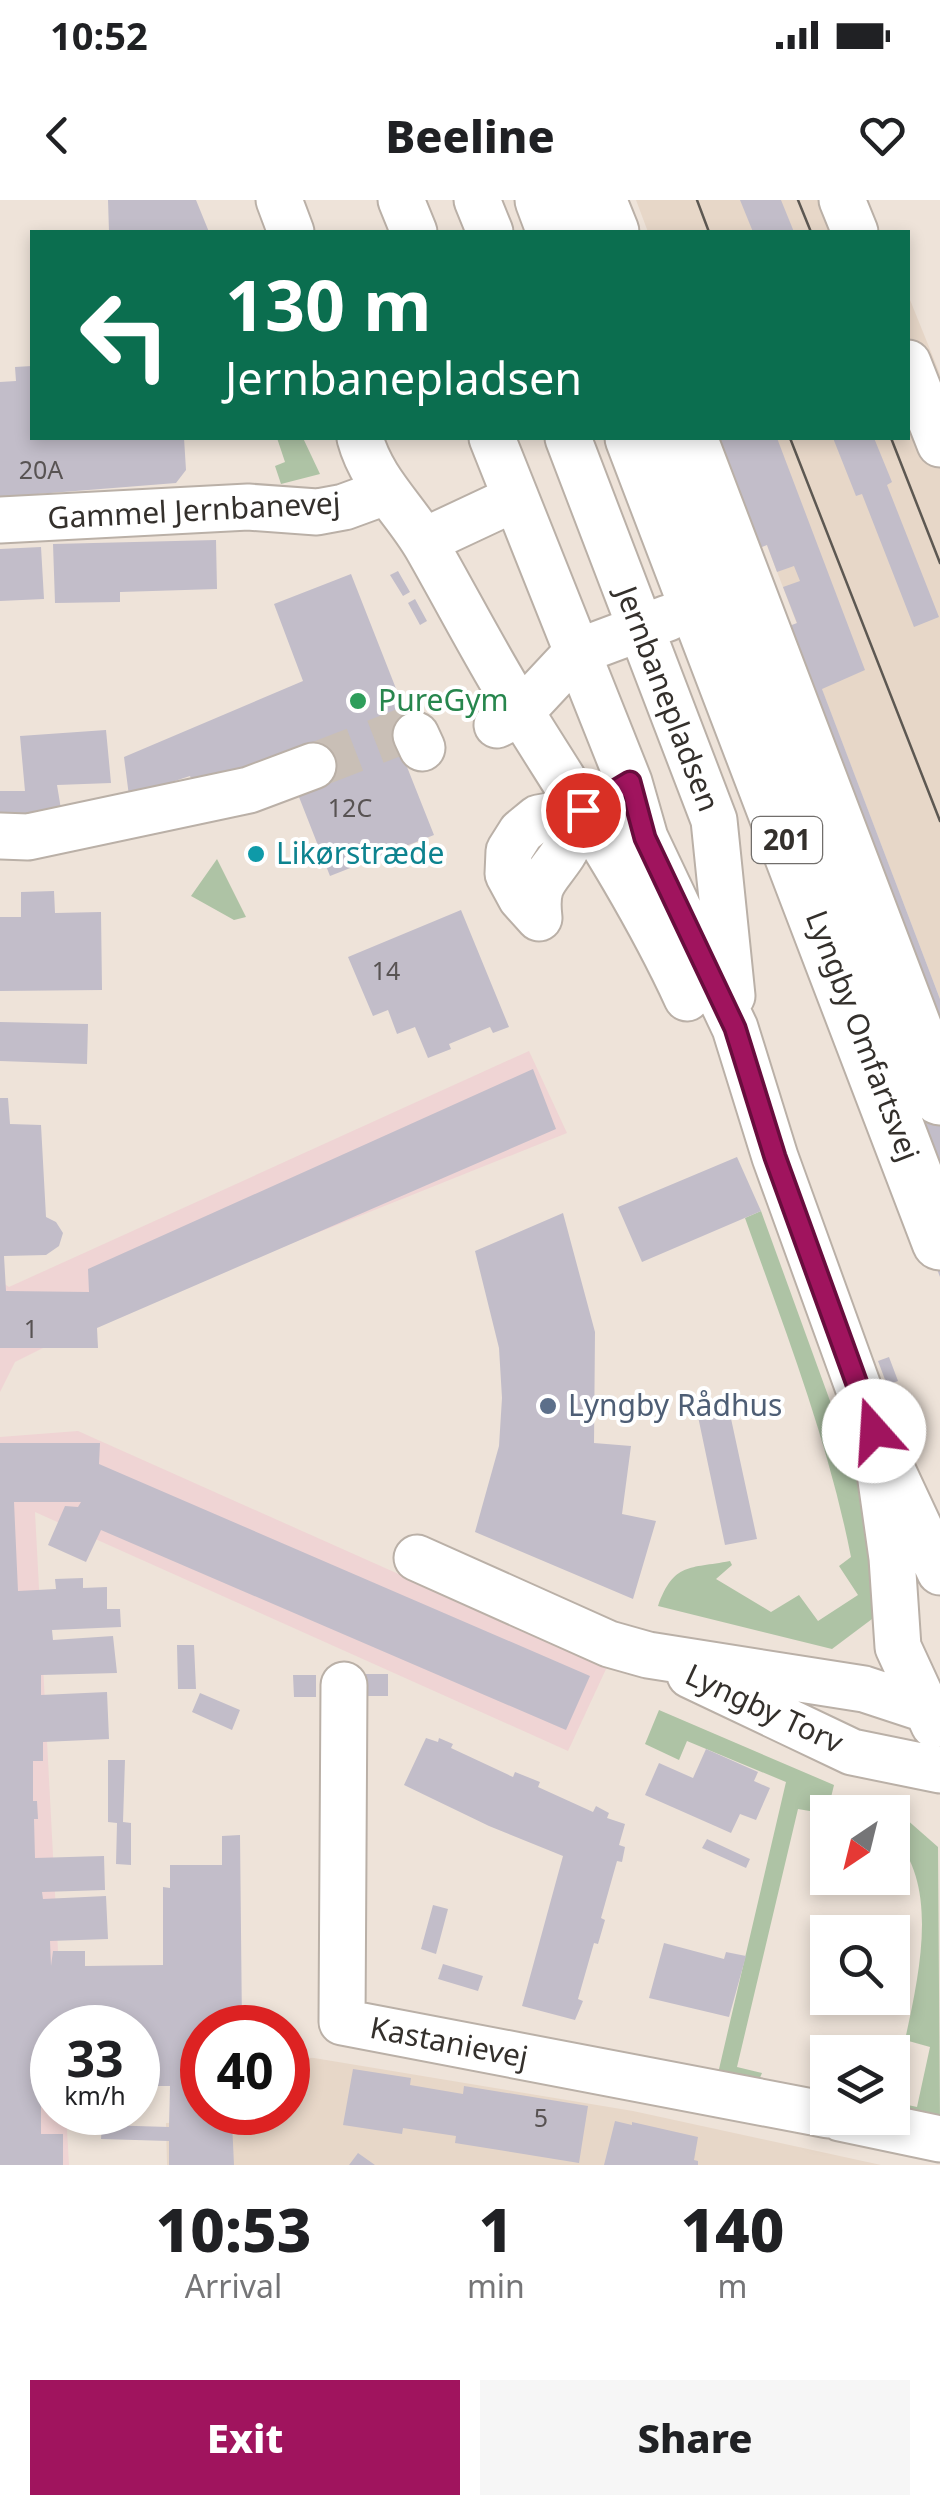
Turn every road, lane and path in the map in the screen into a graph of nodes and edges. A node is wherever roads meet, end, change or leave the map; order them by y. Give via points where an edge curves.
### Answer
1 (278, 200) edge
2 (401, 200) edge
3 (477, 200) edge
4 (543, 200) edge
5 (598, 200) edge
6 (842, 200) edge
7 (290, 230) edge
8 (413, 230) edge
9 (489, 230) edge
10 (554, 230) edge
11 (610, 230) edge
12 (854, 230) edge
13 (910, 368) edge
14 (361, 440) edge
15 (493, 440) edge
16 (569, 440) edge
17 (635, 440) edge
18 (690, 440) edge
19 (940, 444) edge
20 (385, 492) junction
21 (516, 498) junction
22 (0, 520) edge
23 (424, 541) junction
24 (658, 621) junction
25 (578, 652) junction
26 (508, 719) junction
27 (313, 766) tunnel mouth
28 (630, 782) junction
29 (583, 810) junction
30 (0, 836) edge
31 (735, 1028) junction
32 (940, 1097) edge
33 (775, 1157) junction
34 (940, 1242) edge
35 (874, 1431) junction
36 (417, 1558) dead end
37 (940, 1572) edge
38 (648, 1655) junction
39 (344, 1685) dead end
40 (936, 1722) edge
41 (940, 1770) edge
42 (810, 2112) edge
43 (910, 2132) edge
44 (940, 2138) edge

1 - 7 street
2 - 8 street
3 - 9 street
4 - 10 highway
5 - 11 highway
6 - 12 street
13 - 19 street
14 - 20 street, Jernbanepladsen
15 - 21 street, Jernbanepladsen
16 - 24 street, Jernbanepladsen
17 - 34 highway, Lyngby Omfartsvej / 201
18 - 32 highway, Lyngby Omfartsvej / 201
20 - 22 street, Gammel Jernbanevej via 316,512 248,507
20 - 23 street, Jernbanepladsen
21 - 23 street
21 - 25 street, Jernbanepladsen
23 - 26 street, Jernbanepladsen
24 - 25 street
24 - 31 street, Jernbanepladsen via 714,820
25 - 26 street
25 - 28 street, Jernbanepladsen
26 - 29 street, Jernbanepladsen
27 - 30 street via 249,790 28,838
28 - 29 street
28 - 31 street, Jernbanepladsen via 645,838
29 - 33 street, Jernbanepladsen via 674,968 724,1079
31 - 33 street, Jernbanepladsen
33 - 35 street, Jernbanepladsen
35 - 37 street, Jernbanepladsen
35 - 40 street, Jernbanepladsen via 898,1648
36 - 38 street, Lyngby Torv via 584,1635
38 - 40 street, Lyngby Torv via 864,1688
38 - 41 street, Lyngby Torv via 838,1746
39 - 42 street, Kastanievej via 342,2022
43 - 44 street

